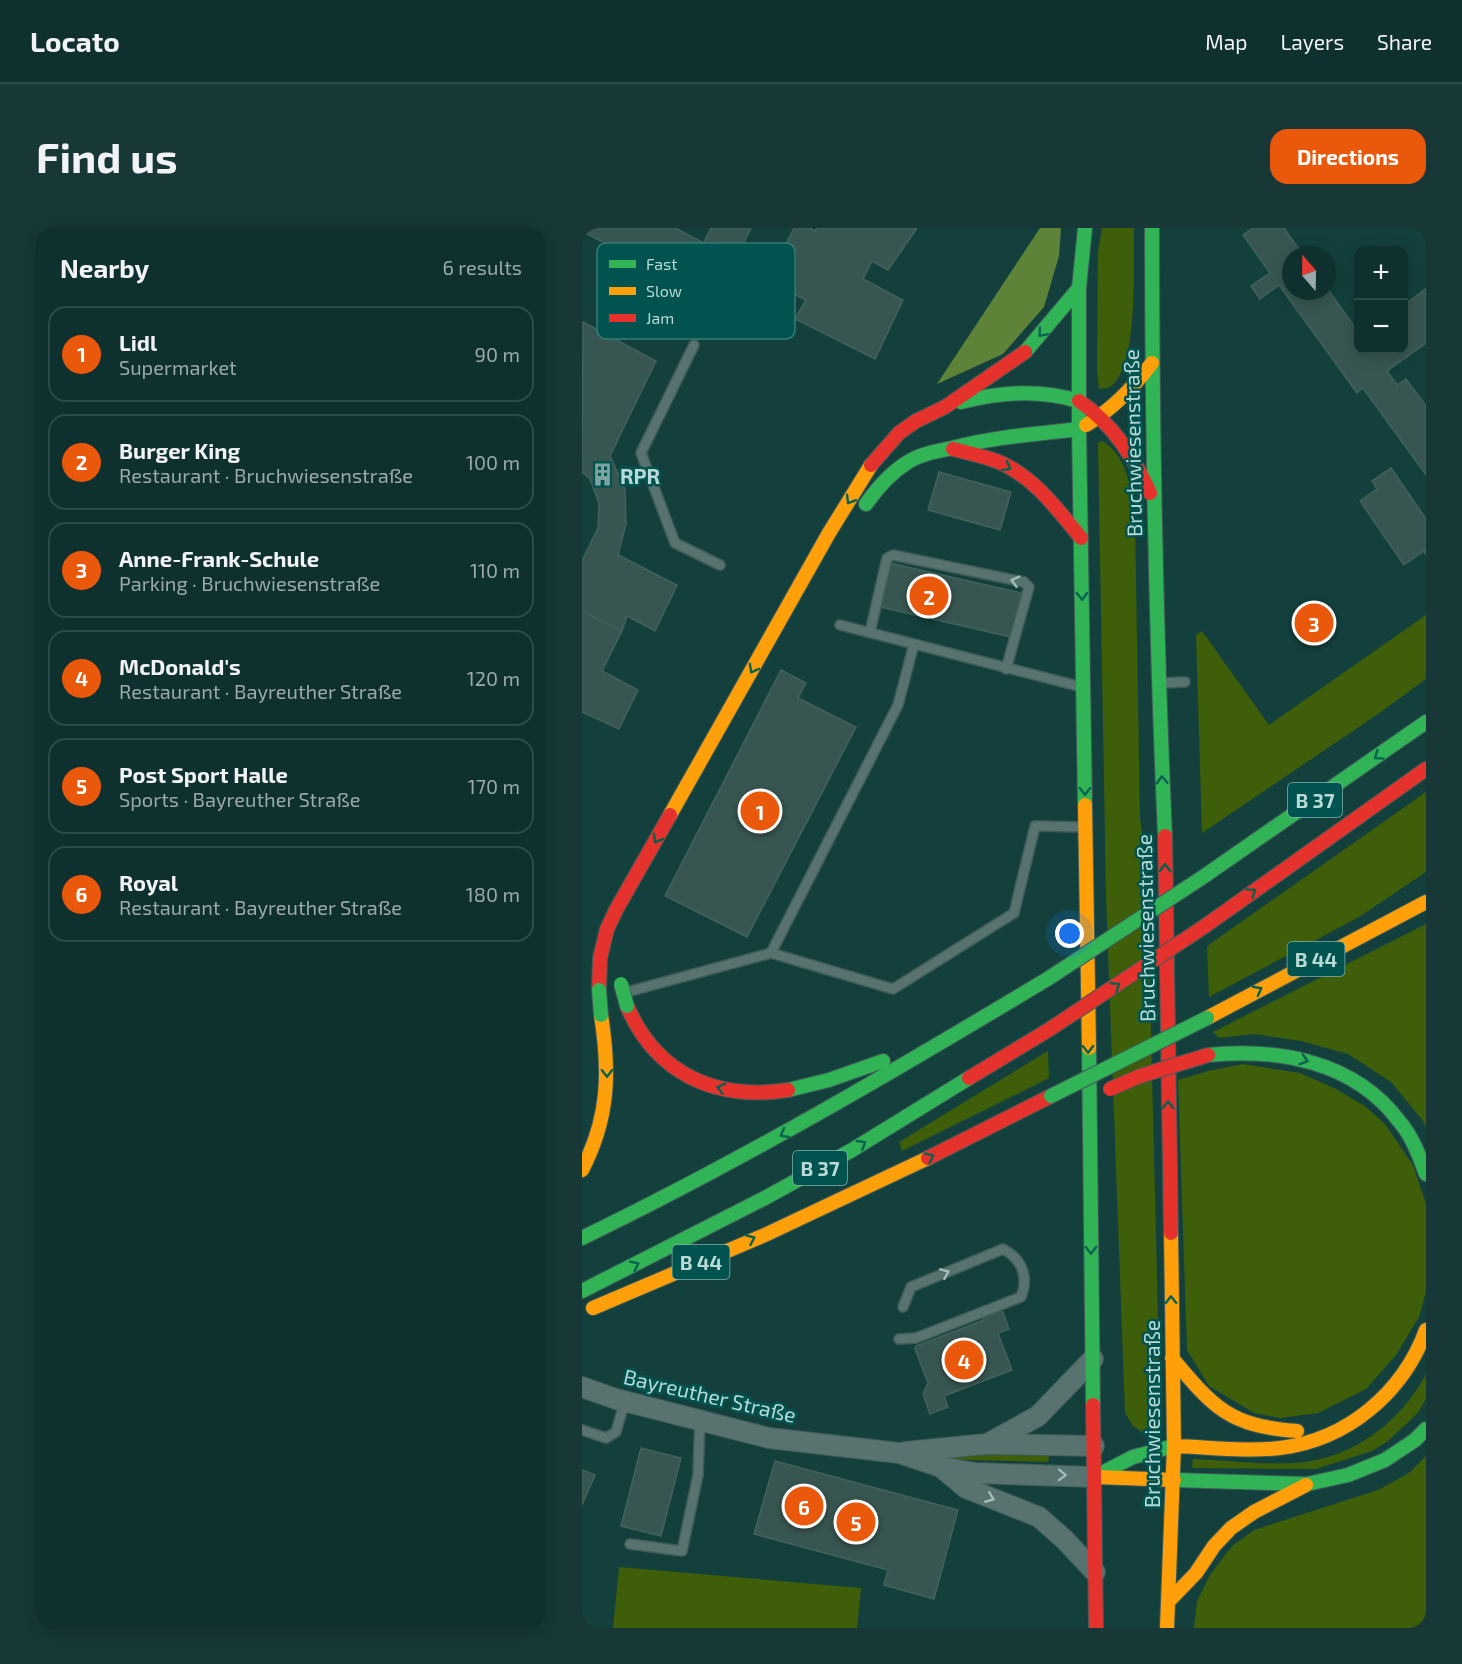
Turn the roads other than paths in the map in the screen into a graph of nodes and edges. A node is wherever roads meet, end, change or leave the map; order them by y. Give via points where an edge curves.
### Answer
1 (1085, 228) edge
2 (1152, 228) edge
3 (1079, 288) junction
4 (694, 345) dead end
5 (1152, 363) junction
6 (1079, 401) junction
7 (945, 407) junction
8 (1101, 416) junction
9 (1079, 429) junction
10 (952, 448) junction
11 (1154, 502) junction
12 (861, 511) dead end
13 (1081, 538) junction
14 (841, 539) dead end
15 (720, 565) dead end
16 (840, 624) dead end
17 (870, 632) junction
18 (914, 644) junction
19 (1006, 669) junction
20 (1185, 682) dead end
21 (1158, 683) junction
22 (1084, 688) junction
23 (1426, 722) edge
24 (1426, 770) edge
25 (1086, 827) junction
26 (1426, 902) edge
27 (629, 915) dead end
28 (771, 953) junction
29 (620, 969) dead end
30 (610, 992) junction
31 (947, 1040) junction
32 (1078, 1104) dead end
33 (1029, 1121) dead end
34 (985, 1131) junction
35 (582, 1170) edge
36 (1426, 1174) edge
37 (582, 1238) edge
38 (582, 1291) edge
39 (903, 1307) dead end
40 (582, 1312) edge
41 (1426, 1330) edge
42 (899, 1339) dead end
43 (1172, 1358) junction
44 (1093, 1359) junction
45 (582, 1387) edge
46 (625, 1401) junction
47 (700, 1419) junction
48 (1426, 1429) edge
49 (582, 1430) edge
50 (1329, 1435) junction
51 (986, 1444) junction
52 (1100, 1446) junction
53 (1128, 1446) dead end
54 (1174, 1446) junction
55 (899, 1453) junction
56 (941, 1467) junction
57 (1094, 1477) junction
58 (1174, 1479) junction
59 (1307, 1484) junction
60 (630, 1544) dead end
61 (1095, 1572) junction
62 (1168, 1602) junction
63 (1096, 1628) edge
64 (1167, 1628) edge

1 - 3 main road
2 - 5 main road, Bruchwiesenstraße
3 - 6 main road
3 -> 7 main road via 1024,353
4 - 15 lane via 641,453 675,543
5 - 8 main road via 1130,392
5 - 11 main road, Bruchwiesenstraße
6 - 7 main road via 1056,394 1026,393
6 - 8 main road
6 - 9 main road
7 -> 30 main road via 916,421 874,459 829,533 608,926 599,961
8 - 9 main road
8 - 11 main road via 1135,461
9 - 10 main road via 986,439
9 - 13 main road
10 - 12 main road via 910,461 895,471
10 -> 13 main road via 999,462 1023,476
11 - 21 main road, Bruchwiesenstraße
13 -> 22 main road
14 - 27 main road
16 - 17 lane
17 - 18 lane
19 -> 17 lane via 1029,587 1024,582 893,555 887,558
18 - 19 lane
18 - 28 lane via 898,705
19 - 22 lane
20 - 21 lane
43 -> 21 main road, Bruchwiesenstraße via 1165,839
22 -> 25 main road
23 -> 31 main road, B 37, bridge via 1203,877
38 -> 24 main road, B 37, bridge via 842,1155 1050,1029
25 - 28 lane via 1035,826 1014,913 893,989
25 -> 44 main road
34 -> 26 main road, B 44, bridge
28 - 30 lane
29 - 30 main road
31 -> 30 main road, bridge via 792,1089 771,1093 732,1091 666,1063 644,1040 627,1006
30 -> 35 main road, bridge via 596,1011 608,1073 605,1107
31 -> 37 main road, B 37 via 755,1150
32 -> 36 main road, bridge via 1140,1076 1208,1055 1246,1051 1290,1056 1338,1072 1375,1096 1394,1114
33 - 34 main road
40 -> 34 main road, B 44 via 820,1209
39 -> 42 lane via 911,1287 1003,1249 1014,1255 1023,1269 1026,1284 1021,1297 916,1338
41 - 50 main road via 1401,1379 1370,1410
43 - 50 main road via 1211,1402 1230,1415 1254,1426
43 - 54 main road, Bruchwiesenstraße
44 - 51 street, Bayreuther Straße via 1038,1416
44 - 52 main road
45 - 46 street, Bayreuther Straße
46 - 47 street, Bayreuther Straße
46 - 49 lane via 616,1432 606,1438
47 - 55 street, Bayreuther Straße via 769,1438
47 - 60 lane via 698,1475 682,1551
48 - 59 main road via 1384,1460 1348,1475
50 - 54 main road via 1280,1448
51 - 52 street, Bayreuther Straße
51 - 55 street, Bayreuther Straße
52 - 57 main road
53 - 54 main road
54 - 57 main road via 1138,1465
54 - 58 main road, Bruchwiesenstraße
55 - 56 street, Bayreuther Straße
56 -> 57 street, Bayreuther Straße via 975,1473
56 -> 61 street, Bayreuther Straße via 966,1488 1039,1517
57 - 58 main road
57 - 61 main road
58 - 59 main road
58 - 62 main road, Bruchwiesenstraße
59 - 62 main road via 1231,1528 1196,1574
61 - 63 main road
62 - 64 main road, Bruchwiesenstraße

